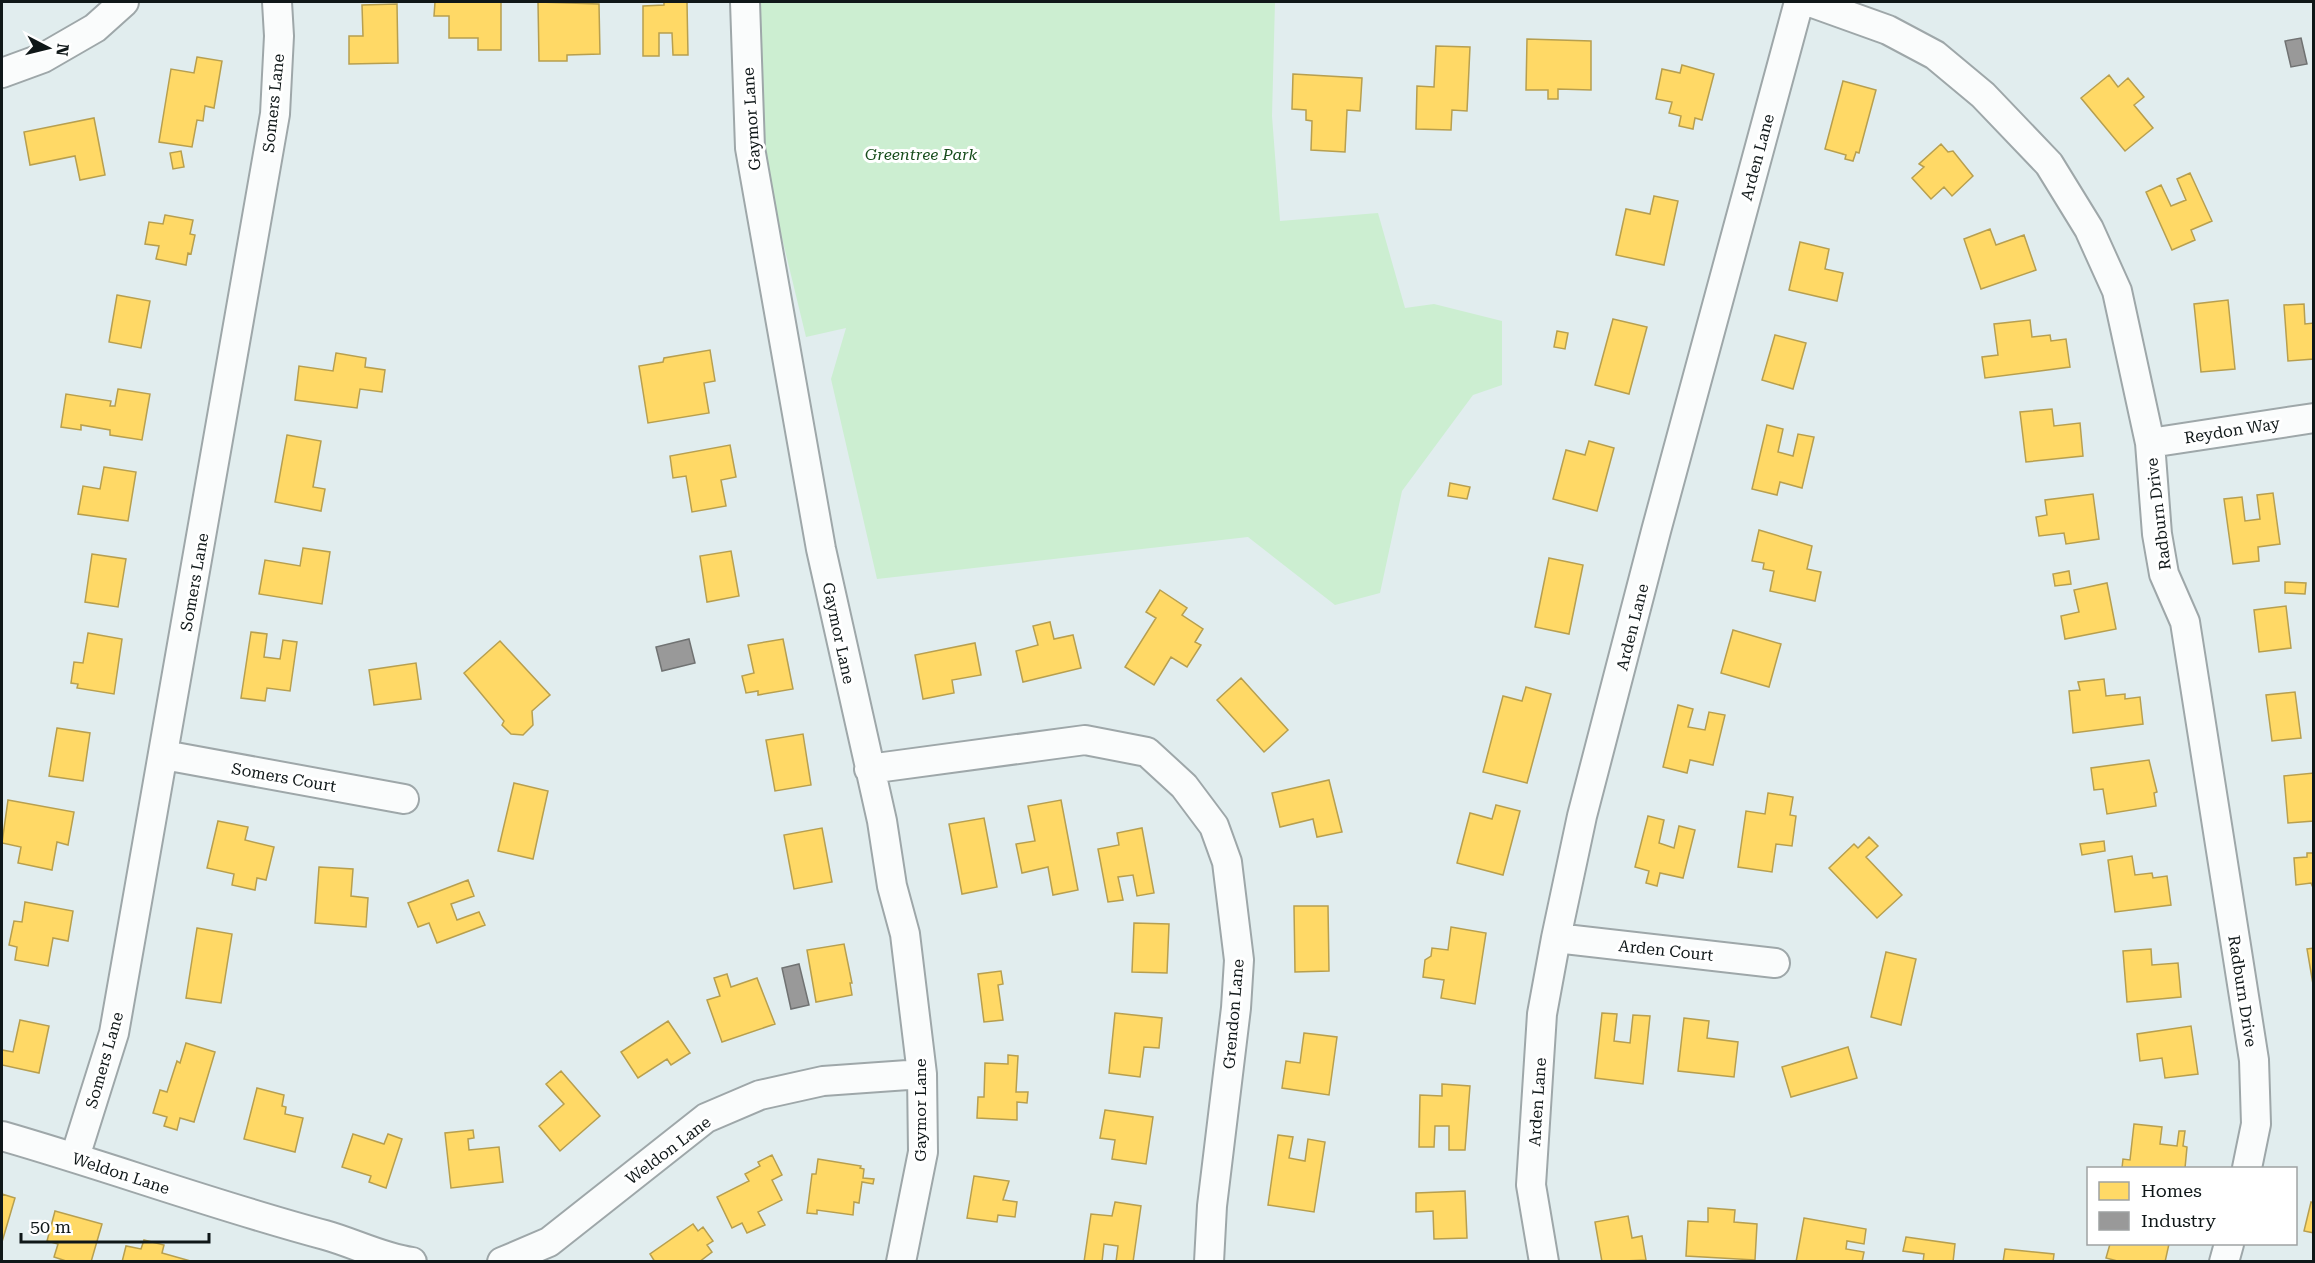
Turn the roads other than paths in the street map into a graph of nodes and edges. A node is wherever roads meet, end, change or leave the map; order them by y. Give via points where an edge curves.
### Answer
1 (124, 2) edge
2 (277, 2) edge
3 (745, 2) edge
4 (1798, 2) edge
5 (1810, 2) edge
6 (2, 73) edge
7 (2313, 418) edge
8 (2150, 443) junction
9 (164, 755) junction
10 (869, 769) junction
11 (404, 800) dead end
12 (1556, 938) junction
13 (1775, 963) dead end
14 (922, 1074) junction
15 (2, 1136) edge
16 (75, 1157) junction
17 (2247, 1167) edge
18 (2229, 1245) edge
19 (412, 1262) edge
20 (502, 1262) edge
21 (901, 1262) edge
22 (1209, 1262) edge
23 (1544, 1262) edge
24 (2224, 1262) edge

1 - 6 street via 95,28 43,58
2 - 9 street, Somers Lane via 275,114
3 - 10 street, Gaymor Lane via 750,148 821,549
4 - 12 street, Arden Lane via 1582,816
5 - 8 street, Radburn Drive via 1888,30 1935,55 1983,95 2049,164 2089,229 2117,291
7 - 8 street, Reydon Way
8 - 17 street, Radburn Drive via 2164,574 2185,622 2254,1060 2256,1124
9 - 11 street, Somers Court
9 - 16 street, Somers Lane via 114,1034
10 - 14 street, Gaymor Lane via 904,934
10 - 22 street, Grendon Lane via 1085,740 1147,752 1184,786 1214,826 1227,862 1239,960
12 - 13 street, Arden Court
12 - 23 street, Arden Lane via 1542,1014 1531,1185
14 - 20 street, Weldon Lane via 823,1081 760,1095 706,1118 549,1242
14 - 21 street, Gaymor Lane via 923,1152
15 - 16 street, Weldon Lane
16 - 19 street, Weldon Lane via 234,1211
18 - 24 street

